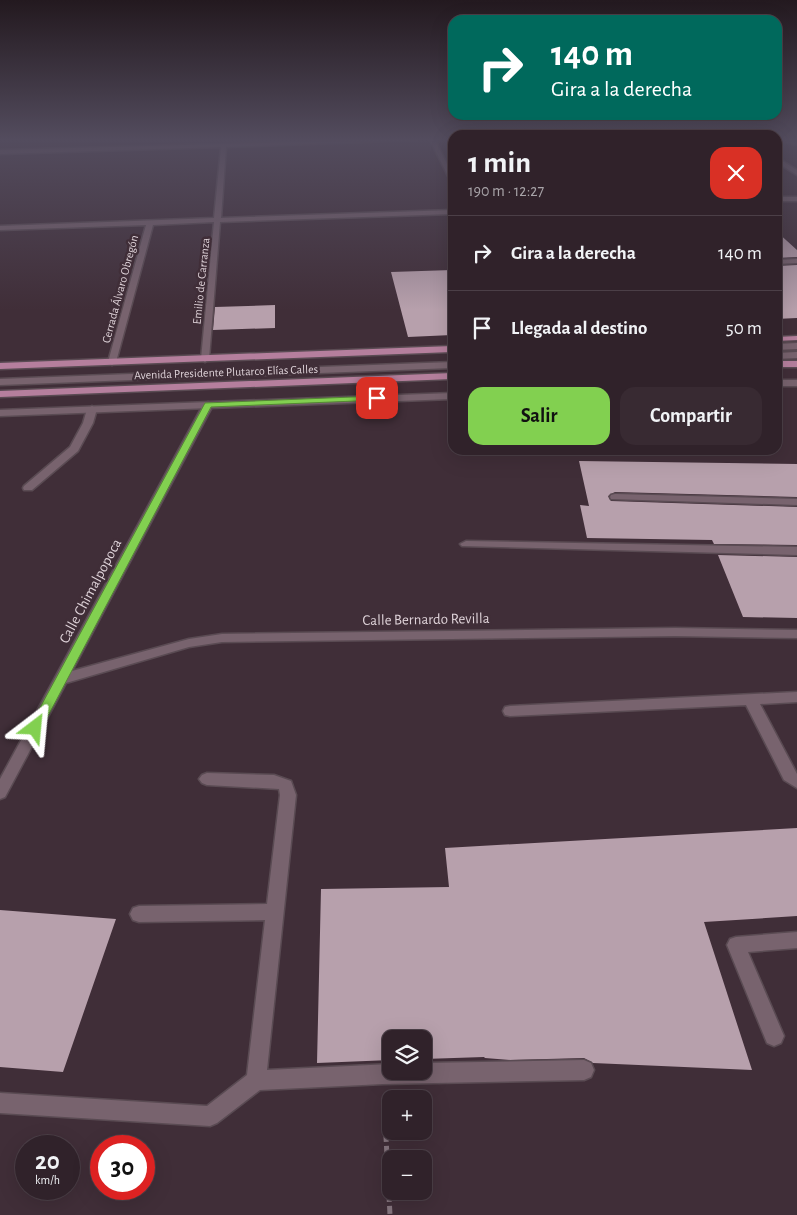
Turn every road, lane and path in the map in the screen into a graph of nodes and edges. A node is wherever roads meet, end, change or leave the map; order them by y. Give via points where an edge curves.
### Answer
1 (221, 197) edge
2 (782, 199) edge
3 (797, 199) edge
4 (448, 212) edge
5 (219, 220) junction
6 (150, 223) junction
7 (0, 228) edge
8 (797, 261) edge
9 (782, 262) edge
10 (797, 338) edge
11 (782, 339) edge
12 (797, 346) edge
13 (782, 347) edge
14 (448, 349) edge
15 (797, 355) edge
16 (782, 356) edge
17 (205, 359) junction
18 (112, 362) junction
19 (782, 364) edge
20 (797, 364) edge
21 (448, 365) edge
22 (0, 366) edge
23 (448, 376) edge
24 (0, 382) edge
25 (782, 383) edge
26 (797, 383) edge
27 (0, 394) edge
28 (448, 396) edge
29 (208, 405) junction
30 (92, 409) junction
31 (0, 413) edge
32 (28, 488) dead end
33 (615, 498) dead end
34 (797, 502) edge
35 (466, 544) dead end
36 (797, 551) edge
37 (797, 634) edge
38 (62, 679) junction
39 (797, 697) edge
40 (750, 699) junction
41 (510, 711) dead end
42 (207, 779) dead end
43 (797, 782) edge
44 (0, 793) edge
45 (274, 912) junction
46 (139, 914) dead end
47 (797, 940) edge
48 (774, 1036) dead end
49 (584, 1070) dead end
50 (432, 1073) edge
51 (382, 1074) edge
52 (256, 1080) junction
53 (383, 1080) edge
54 (0, 1103) edge
55 (390, 1215) edge

1 - 5 street, Emilio de Carranza
2 - 3 street
4 - 5 street
5 - 6 street
5 - 17 street, Emilio de Carranza
6 - 7 street
6 - 18 street, Cerrada Álvaro Obregón
8 - 9 street
10 - 11 main road
12 - 13 street
14 - 17 main road, Avenida Presidente Plutarco Elías Calles
15 - 16 street
17 - 18 main road, Avenida Presidente Plutarco Elías Calles
18 - 22 main road, Avenida Presidente Plutarco Elías Calles
19 - 20 main road
21 - 24 street
23 - 27 main road, Avenida Presidente Plutarco Elías Calles
25 - 26 street
28 - 29 street
29 - 30 street
29 - 38 street, Calle Chimalpopoca
30 - 31 street
30 - 32 street via 74,449
33 - 34 street
35 - 36 street
37 - 38 street, Calle Bernardo Revilla via 675,632 222,638 189,643
38 - 44 street, Calle Chimalpopoca
39 - 40 street
40 - 41 street
40 - 43 street via 789,776
42 - 45 street via 274,781 286,785 288,794
45 - 46 street
45 - 52 street
47 - 48 street via 736,945
49 - 50 street
51 - 52 street
52 - 54 street via 210,1116
53 - 55 path

